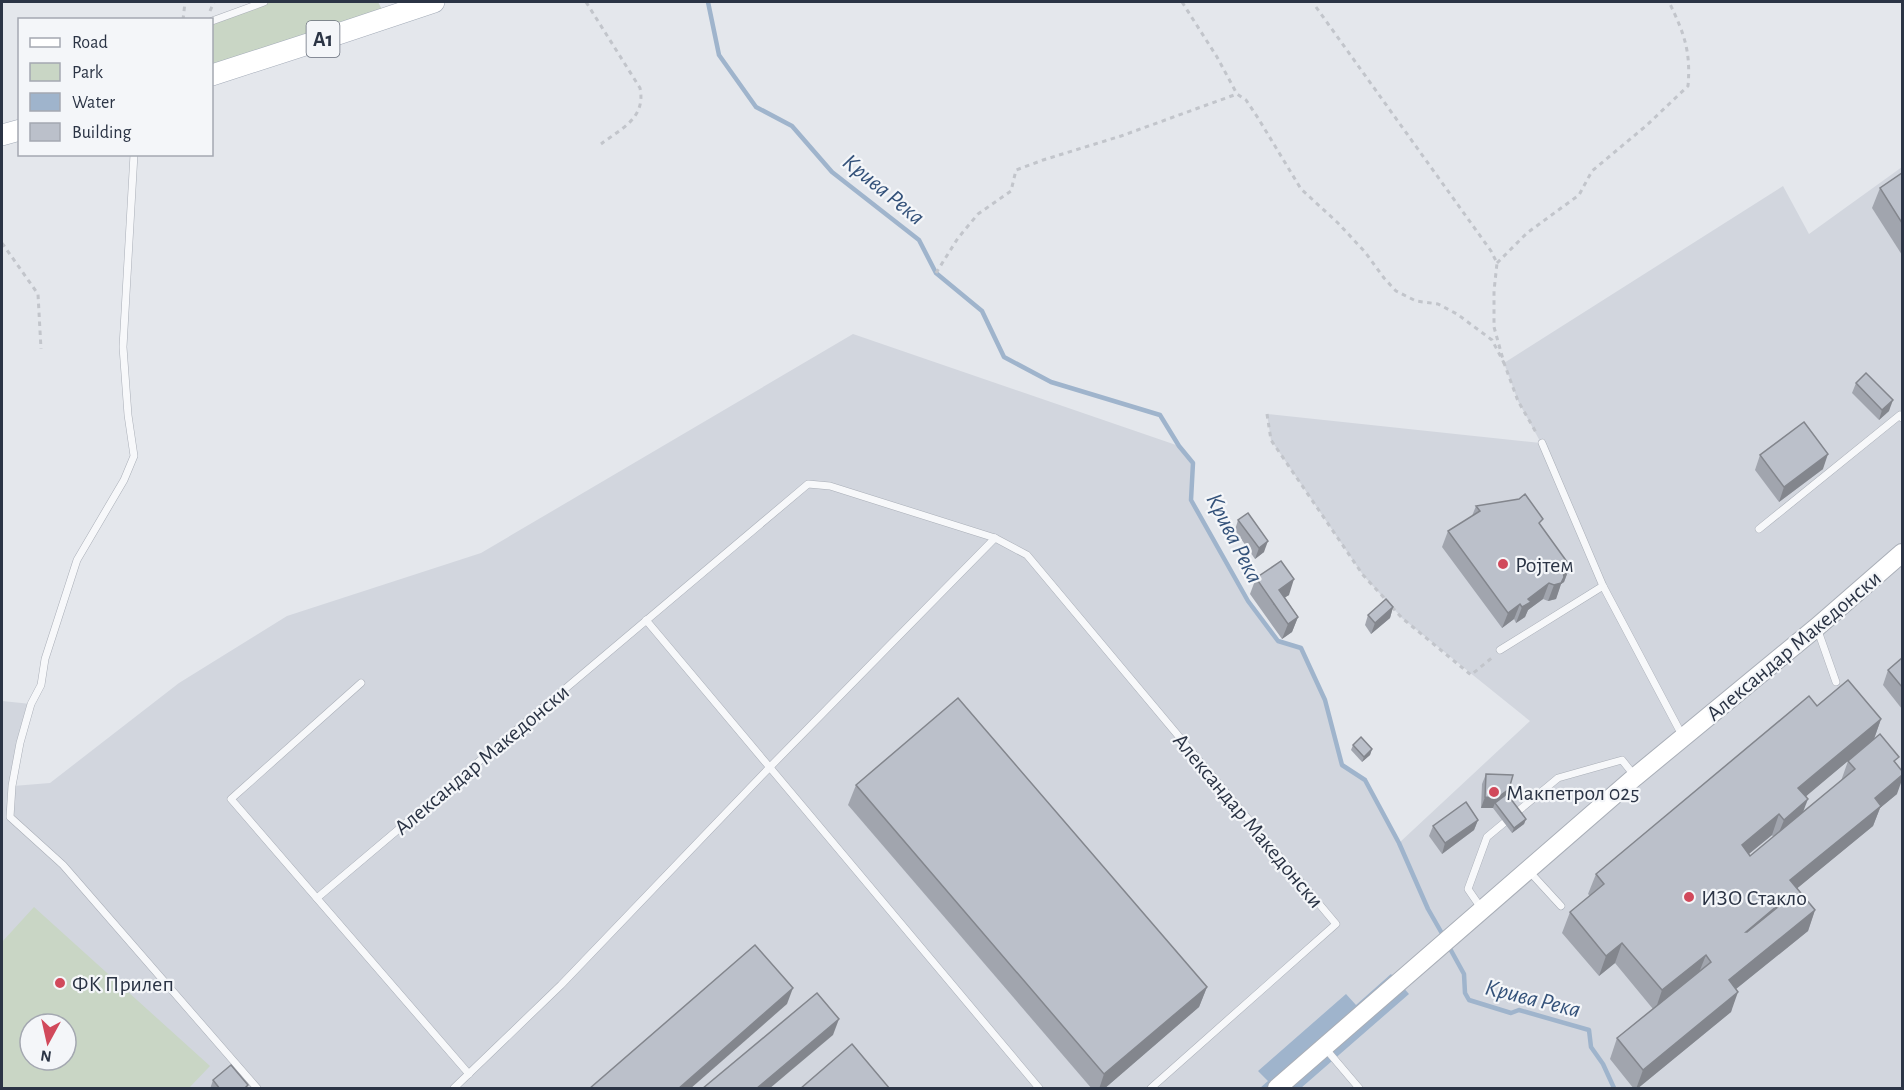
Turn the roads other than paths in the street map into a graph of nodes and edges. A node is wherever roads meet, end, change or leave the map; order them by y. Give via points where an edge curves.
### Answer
1 (264, 2) edge
2 (434, 2) edge
3 (213, 21) edge
4 (213, 75) edge
5 (18, 131) edge
6 (2, 135) edge
7 (134, 156) edge
8 (1902, 418) edge
9 (1542, 443) road end
10 (1759, 530) dead end
11 (995, 538) junction
12 (1902, 553) edge
13 (1603, 586) junction
14 (646, 620) junction
15 (1817, 627) junction
16 (1500, 651) road end
17 (1836, 682) dead end
18 (361, 683) dead end
19 (1683, 737) junction
20 (769, 768) junction
21 (1635, 777) junction
22 (1528, 870) junction
23 (317, 898) junction
24 (1561, 906) dead end
25 (1483, 910) junction
26 (1325, 1048) junction
27 (469, 1074) junction
28 (257, 1089) edge
29 (454, 1089) edge
30 (1039, 1089) edge
31 (1151, 1089) edge
32 (1277, 1089) edge
33 (1359, 1089) edge

1 - 3 lane
2 - 4 main road, A1
5 - 6 main road
7 - 28 lane via 123,347 134,456 77,561 20,743 10,817 63,865
8 - 10 lane via 1900,415
9 - 13 lane, Александар Македонски
11 - 14 lane, Александар Македонски via 830,486 808,484
11 - 20 lane
11 - 31 lane, Александар Македонски via 1027,555 1336,924
12 - 15 main road, Александар Македонски
13 - 16 lane
13 - 19 lane, Александар Македонски
14 - 20 lane
14 - 23 lane, Александар Македонски
15 - 17 lane
15 - 19 main road, Александар Македонски
18 - 23 lane via 231,799
19 - 21 main road, Александар Македонски
20 - 27 lane via 561,985
20 - 30 lane
21 - 22 main road, Александар Македонски
21 - 25 lane via 1622,760 1558,778 1487,837 1468,889
22 - 24 lane
22 - 25 main road, Александар Македонски
23 - 27 lane
25 - 26 main road, Александар Македонски
26 - 32 main road
26 - 33 lane
27 - 29 lane

